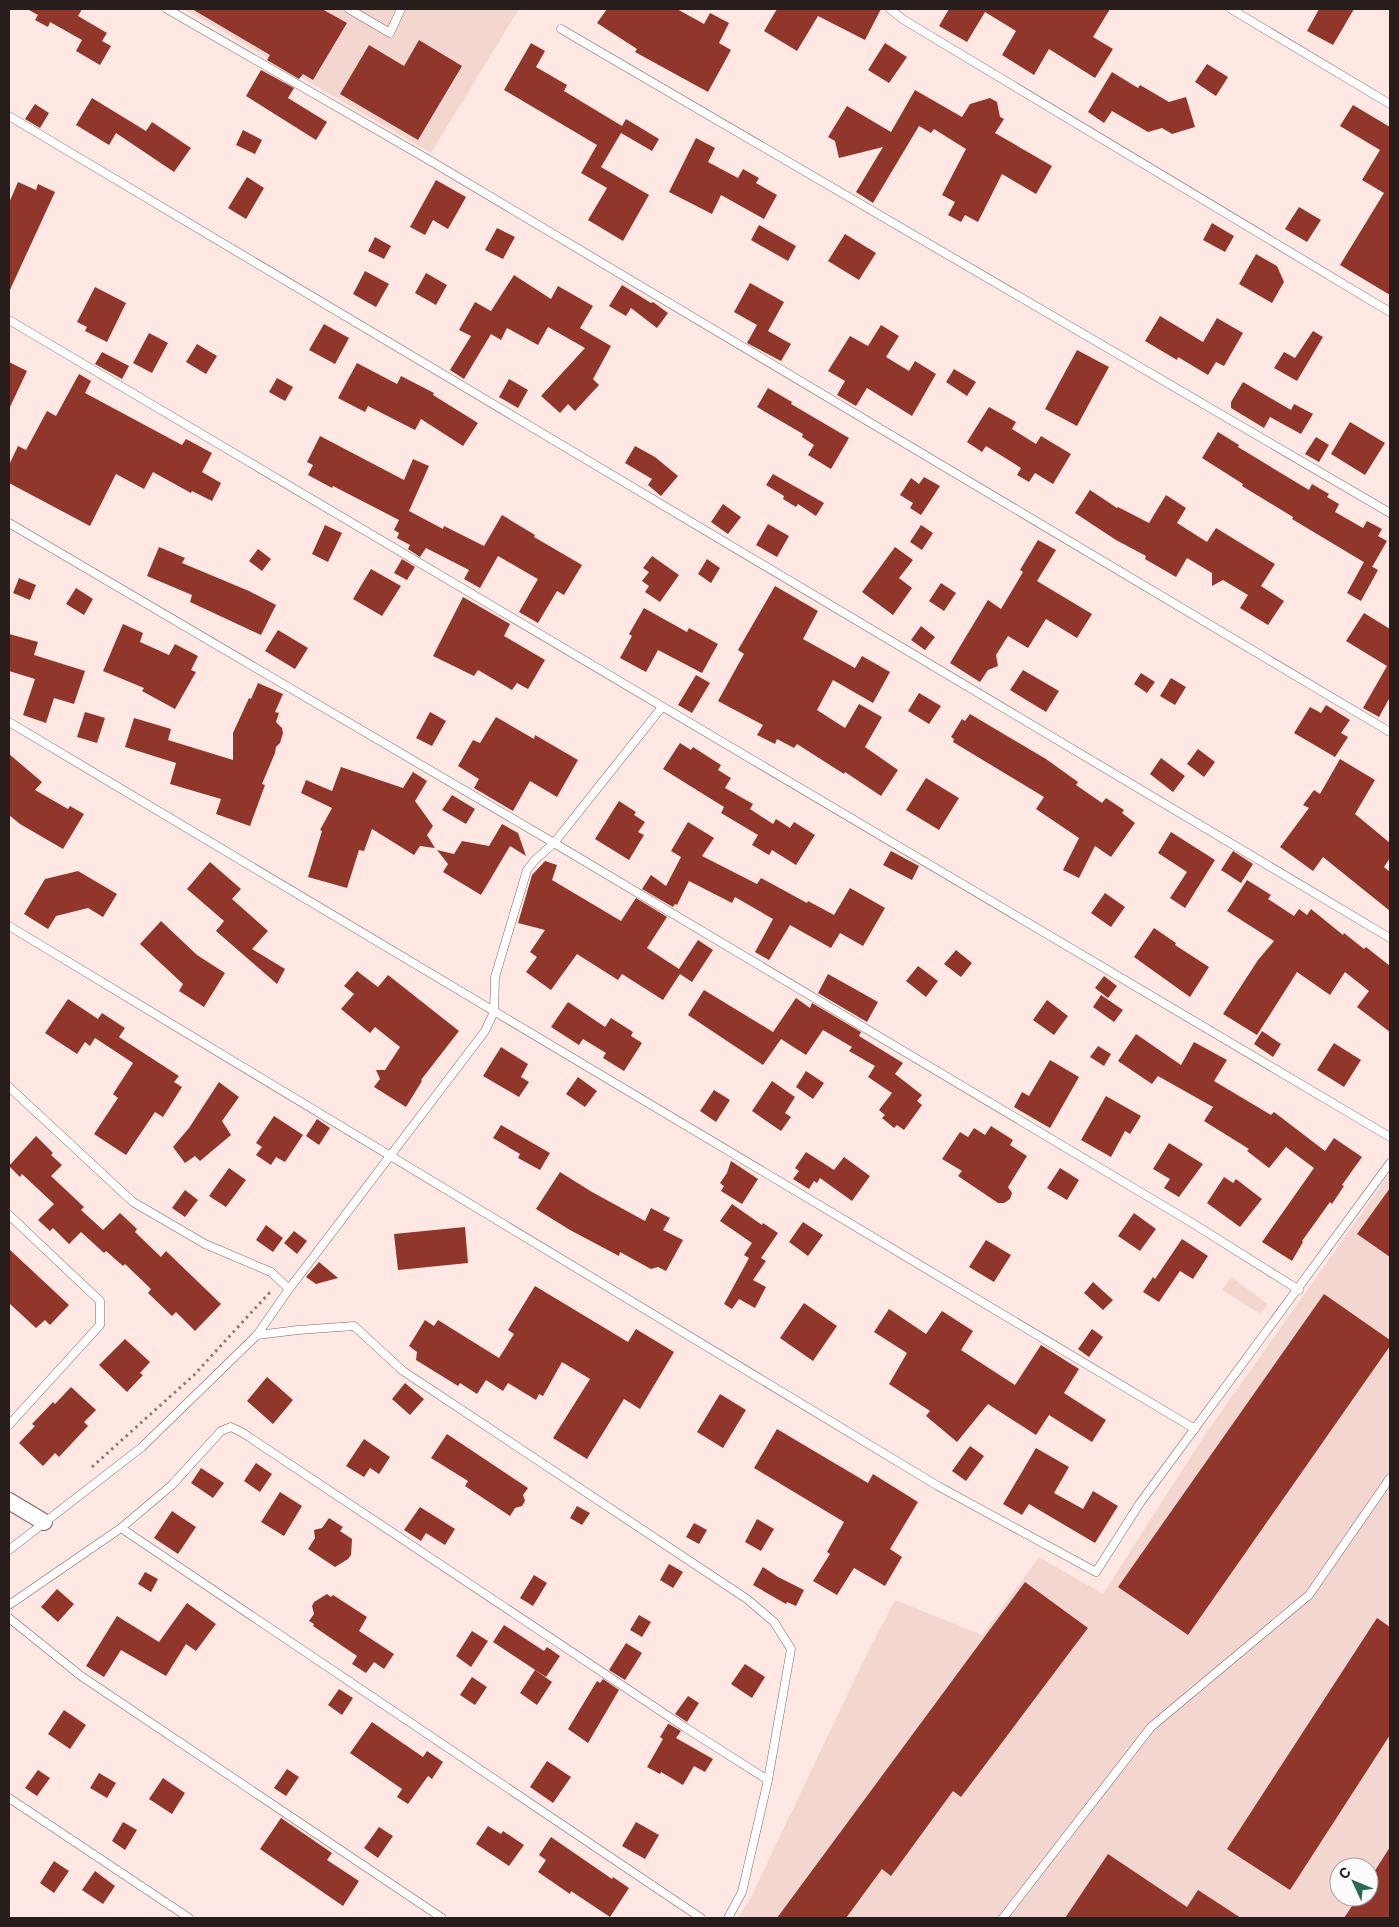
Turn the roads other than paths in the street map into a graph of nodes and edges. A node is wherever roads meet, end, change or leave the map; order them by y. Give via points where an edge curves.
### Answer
1 (167, 9) edge
2 (349, 9) edge
3 (401, 9) edge
4 (890, 9) edge
5 (1231, 9) edge
6 (560, 29) dead end
7 (1390, 104) edge
8 (9, 116) edge
9 (1390, 312) edge
10 (9, 320) edge
11 (1390, 513) edge
12 (9, 523) edge
13 (662, 707) junction
14 (9, 722) edge
15 (1390, 732) edge
16 (554, 843) junction
17 (9, 926) edge
18 (1390, 938) edge
19 (494, 1012) junction
20 (9, 1087) edge
21 (1390, 1137) edge
22 (390, 1156) junction
23 (1390, 1162) edge
24 (9, 1215) edge
25 (289, 1290) junction
26 (1298, 1290) junction
27 (256, 1335) junction
28 (9, 1425) edge
29 (1195, 1429) junction
30 (1390, 1478) edge
31 (9, 1501) edge
32 (44, 1522) junction
33 (121, 1528) junction
34 (9, 1550) edge
35 (9, 1604) edge
36 (9, 1618) edge
37 (768, 1780) junction
38 (9, 1798) edge
39 (189, 1918) edge
40 (442, 1918) edge
41 (701, 1918) edge
42 (728, 1918) edge
43 (1003, 1918) edge

1 - 15 lane via 437,165
2 - 3 lane via 390,33
4 - 9 lane
5 - 7 lane
6 - 11 lane
8 - 18 lane
10 - 13 lane
12 - 16 lane
13 - 16 lane
13 - 21 lane
14 - 19 lane
16 - 19 lane via 527,870 495,977
16 - 26 lane via 1189,1221
17 - 22 lane
19 - 22 lane via 485,1031
19 - 29 lane
20 - 25 lane via 133,1202 205,1244 271,1272
22 - 25 lane
22 - 29 lane via 938,1486 1096,1572 1140,1503
23 - 26 lane
24 - 28 lane via 100,1301 100,1325
25 - 27 lane
26 - 29 lane
27 - 32 lane via 142,1447
27 - 37 lane via 354,1326 403,1371 748,1599 774,1622 791,1650
30 - 43 lane via 1309,1596 1151,1727
31 - 32 street
32 - 34 lane
33 - 35 lane
33 - 37 lane via 172,1485 221,1431 231,1427
33 - 41 lane
36 - 40 lane via 81,1676
37 - 42 lane via 742,1892
38 - 39 lane

